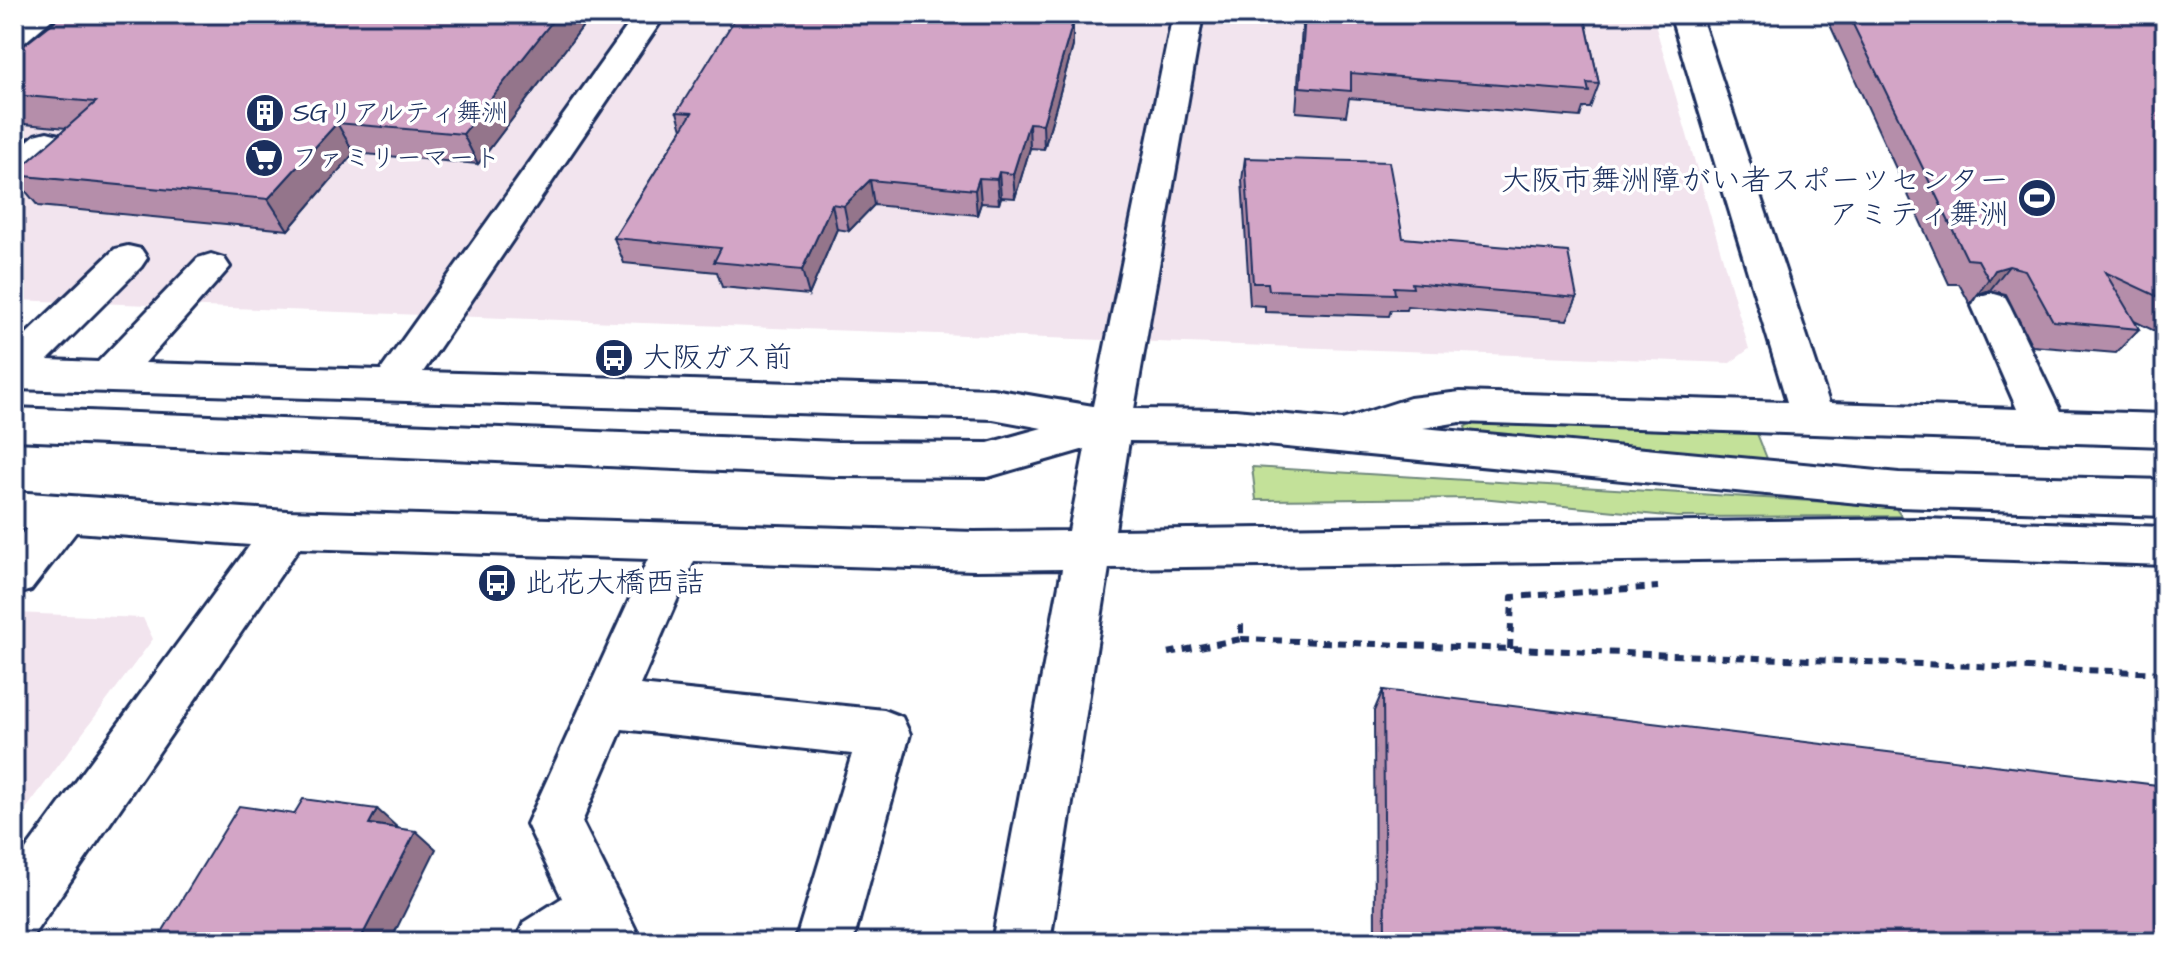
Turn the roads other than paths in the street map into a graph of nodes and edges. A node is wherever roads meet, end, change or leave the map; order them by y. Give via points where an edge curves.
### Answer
1 (43, 14) edge
2 (651, 14) edge
3 (1188, 14) edge
4 (1685, 14) edge
5 (14, 35) edge
6 (47, 142) edge
7 (14, 170) edge
8 (128, 258) dead end
9 (211, 267) dead end
10 (1991, 306) edge
11 (14, 372) edge
12 (108, 377) junction
13 (393, 384) junction
14 (1813, 418) junction
15 (14, 424) edge
16 (1111, 425) junction
17 (2046, 427) junction
18 (2165, 430) edge
19 (1330, 436) junction
20 (2165, 498) edge
21 (14, 510) edge
22 (66, 512) junction
23 (287, 529) junction
24 (679, 541) junction
25 (2165, 546) edge
26 (1090, 549) junction
27 (14, 576) edge
28 (609, 705) junction
29 (14, 914) edge
30 (605, 926) edge
31 (544, 942) edge
32 (824, 942) edge
33 (1021, 942) edge

1 - 5 street
2 - 13 street
3 - 16 street
4 - 14 street
6 - 7 street
8 - 11 street
9 - 12 street
10 - 17 street
11 - 12 street
12 - 13 street
13 - 16 street via 993,404
14 - 17 street
14 - 19 street via 1460,407 1410,414
15 - 16 street via 837,459 988,460
16 - 19 street via 1235,426
16 - 26 street
17 - 18 street
19 - 20 street via 1899,490
21 - 22 street
22 - 23 street
22 - 27 street
23 - 24 street
23 - 29 street
24 - 26 street via 974,551
24 - 28 street
25 - 26 street via 1923,538
26 - 33 street
28 - 30 street via 554,824
28 - 32 street via 884,734
30 - 31 street

